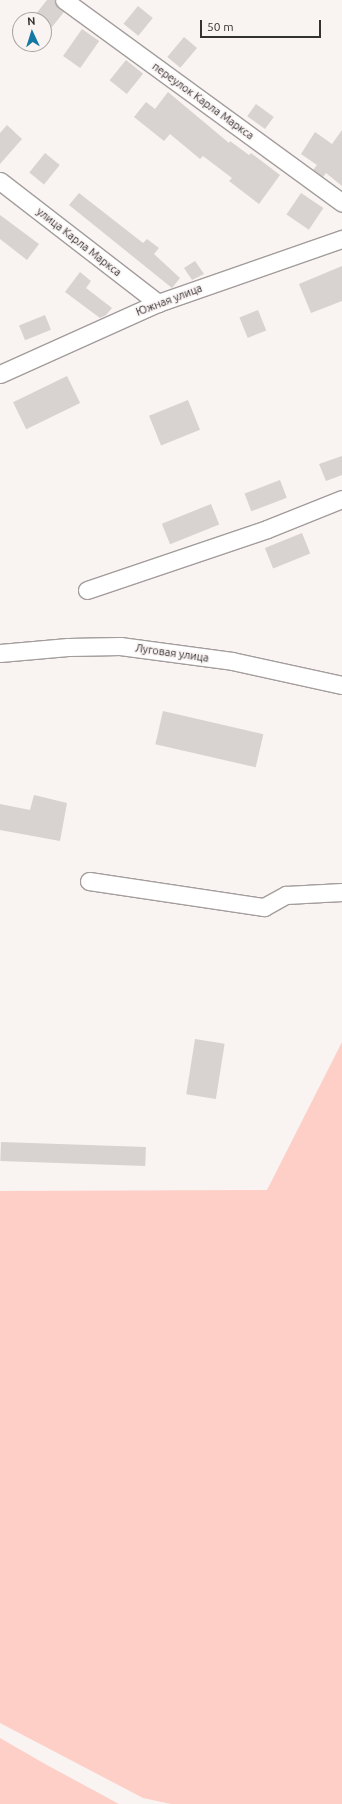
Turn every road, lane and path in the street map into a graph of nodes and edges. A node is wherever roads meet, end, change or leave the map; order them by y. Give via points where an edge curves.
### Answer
1 (64, 0) edge
2 (0, 181) edge
3 (342, 203) edge
4 (342, 239) edge
5 (158, 302) junction
6 (0, 374) edge
7 (342, 499) edge
8 (86, 590) dead end
9 (0, 653) edge
10 (342, 685) edge
11 (89, 881) dead end
12 (342, 892) edge

1 - 3 street, переулок Карла Маркса
2 - 5 street, улица Карла Маркса
4 - 5 street, Южная улица
5 - 6 street, Южная улица
7 - 8 street via 267,529
9 - 10 street, Луговая улица via 68,646 120,646 232,661
11 - 12 street via 264,907 286,895

